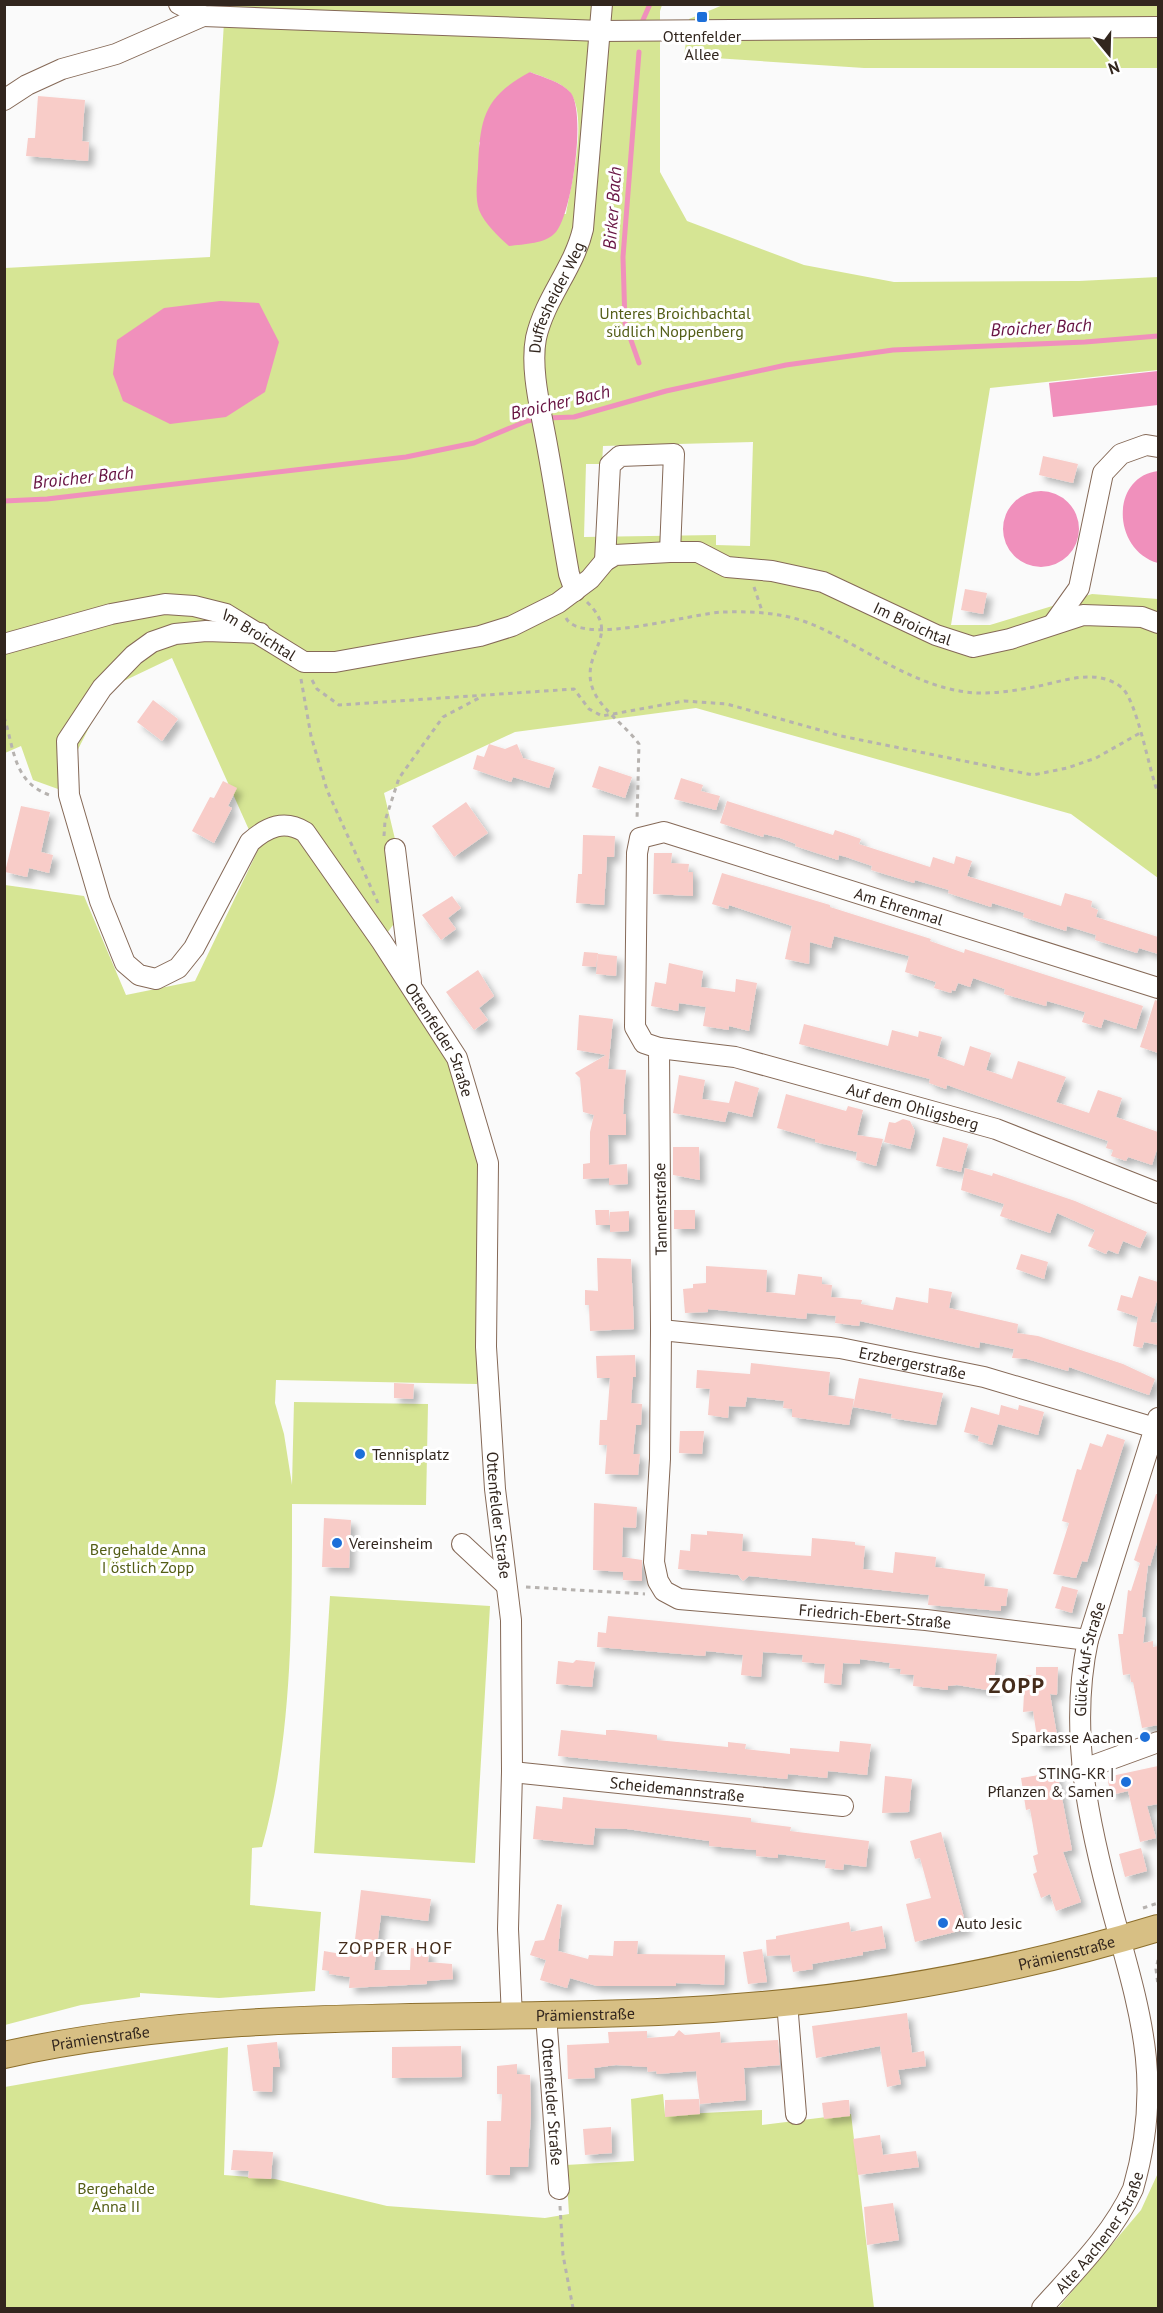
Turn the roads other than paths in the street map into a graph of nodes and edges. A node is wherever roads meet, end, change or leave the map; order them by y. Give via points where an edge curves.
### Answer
1 (179, 4) edge
2 (602, 4) edge
3 (203, 16) junction
4 (1158, 27) edge
5 (601, 30) junction
6 (4, 100) edge
7 (1158, 447) edge
8 (670, 552) junction
9 (605, 561) junction
10 (575, 591) junction
11 (1054, 623) junction
12 (1158, 623) edge
13 (260, 633) junction
14 (4, 644) edge
15 (395, 849) road end
16 (412, 988) junction
17 (1158, 988) edge
18 (659, 1048) junction
19 (1158, 1193) edge
20 (662, 1329) junction
21 (1157, 1423) edge
22 (462, 1544) dead end
23 (506, 1586) junction
24 (664, 1591) joint
25 (1088, 1640) junction
26 (1158, 1742) edge
27 (1082, 1770) junction
28 (512, 1772) junction
29 (843, 1806) dead end
30 (1117, 1928) junction
31 (1158, 1928) edge
32 (787, 2002) junction
33 (546, 2015) junction
34 (512, 2017) junction
35 (4, 2055) edge
36 (796, 2114) dead end
37 (559, 2189) road end
38 (1042, 2308) edge

1 - 3 street
2 - 5 street, Duffesheider Weg
3 - 5 street
3 - 6 street via 116,54 62,69
4 - 5 street
5 - 10 street, Duffesheider Weg via 579,248 549,302 536,339 542,418 568,574
7 - 11 street via 1146,445 1121,454 1103,473 1079,588
8 - 9 street, Im Broichtal via 615,555
8 - 9 street via 674,454 620,456 610,465
8 - 11 street, Im Broichtal via 698,552 727,567 823,582 936,635 973,647
9 - 10 street, Im Broichtal
10 - 13 street, Im Broichtal via 512,626 480,636 336,662 304,662
11 - 12 street, Im Broichtal via 1083,615 1142,616
13 - 14 street, Im Broichtal via 226,614 165,604 111,614
13 - 16 street, Ottenfelder Straße via 206,631 175,634 152,642 102,688 67,741 69,795 100,901 125,963 139,975 156,978 178,968 194,948 250,842 263,831 294,825 305,832
15 - 16 street
16 - 23 street, Ottenfelder Straße via 457,1058 488,1163 486,1347
17 - 18 street, Am Ehrenmal via 664,832 640,838 637,853 635,1027 644,1043
18 - 19 street, Auf dem Ohligsberg via 735,1057 996,1128
18 - 20 street, Tannenstraße
20 - 21 street, Erzbergerstraße via 840,1348 984,1377
20 - 24 street, Tannenstraße via 654,1562
21 - 25 street, Glück-Auf-Straße
22 - 23 street
23 - 28 street, Ottenfelder Straße via 511,1620
24 - 25 street, Friedrich-Ebert-Straße via 679,1599 926,1620
25 - 27 street, Glück-Auf-Straße via 1080,1677
26 - 27 street
27 - 30 street, Glück-Auf-Straße via 1096,1848
28 - 29 street, Scheidemannstraße
28 - 34 street, Ottenfelder Straße via 508,1929
30 - 31 main road, Prämienstraße
30 - 32 main road, Prämienstraße via 994,1971
30 - 38 street, Alte Aachener Straße via 1154,2049 1157,2096 1150,2140 1133,2190 1110,2228
32 - 33 main road, Prämienstraße via 660,2012
32 - 36 street
33 - 34 main road, Prämienstraße
33 - 37 street, Ottenfelder Straße
34 - 35 main road, Prämienstraße via 278,2019 150,2030

